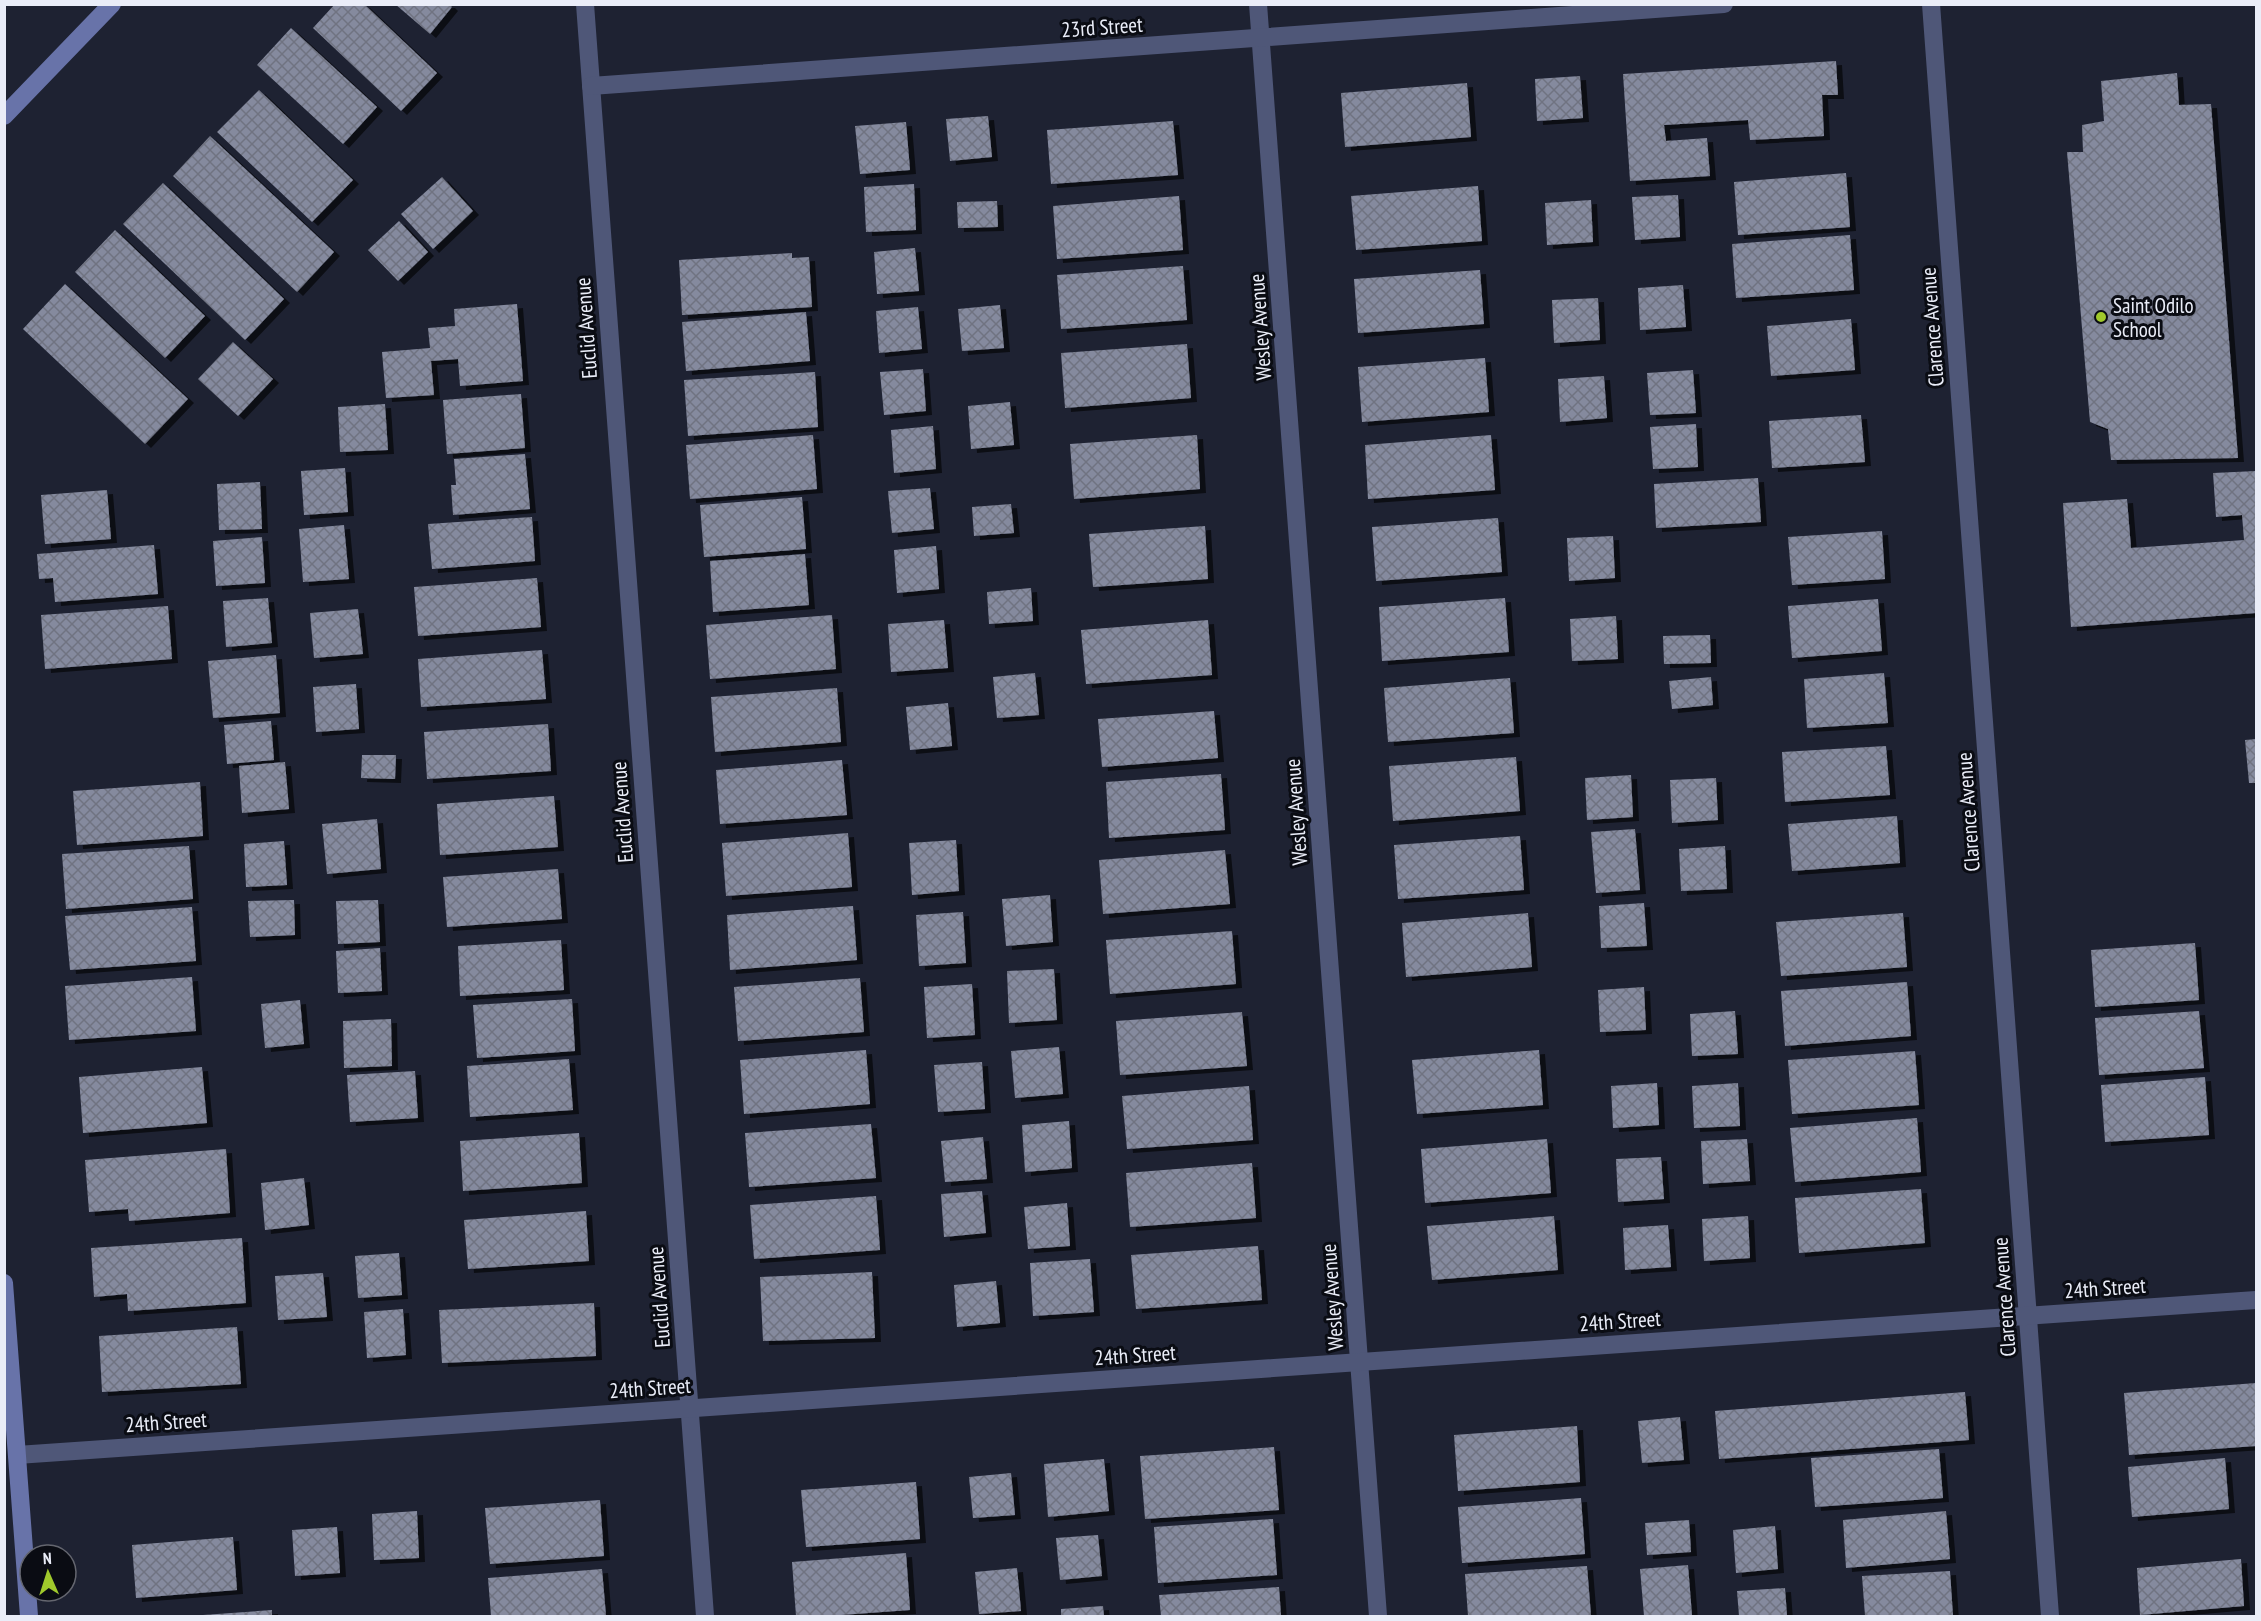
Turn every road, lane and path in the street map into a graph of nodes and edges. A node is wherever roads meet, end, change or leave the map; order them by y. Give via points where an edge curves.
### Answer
1 (112, 4) edge
2 (585, 4) edge
3 (1258, 4) edge
4 (1724, 4) edge
5 (1931, 4) edge
6 (1261, 38) junction
7 (591, 86) junction
8 (4, 116) edge
9 (4, 1283) edge
10 (2256, 1300) edge
11 (2028, 1316) junction
12 (1359, 1362) junction
13 (690, 1408) junction
14 (17, 1455) junction
15 (29, 1617) edge
16 (705, 1617) edge
17 (1378, 1617) edge
18 (2050, 1617) edge

1 - 8 street
2 - 7 street, Euclid Avenue
3 - 6 street, Wesley Avenue
4 - 6 street, 23rd Street
5 - 11 street, Clarence Avenue
6 - 7 street, 23rd Street
6 - 12 street, Wesley Avenue
7 - 13 street, Euclid Avenue
9 - 14 street
10 - 11 street, 24th Street
11 - 12 street, 24th Street
11 - 18 street, Clarence Avenue
12 - 13 street, 24th Street
12 - 17 street, Wesley Avenue
13 - 14 street, 24th Street
13 - 16 street, Euclid Avenue
14 - 15 street

